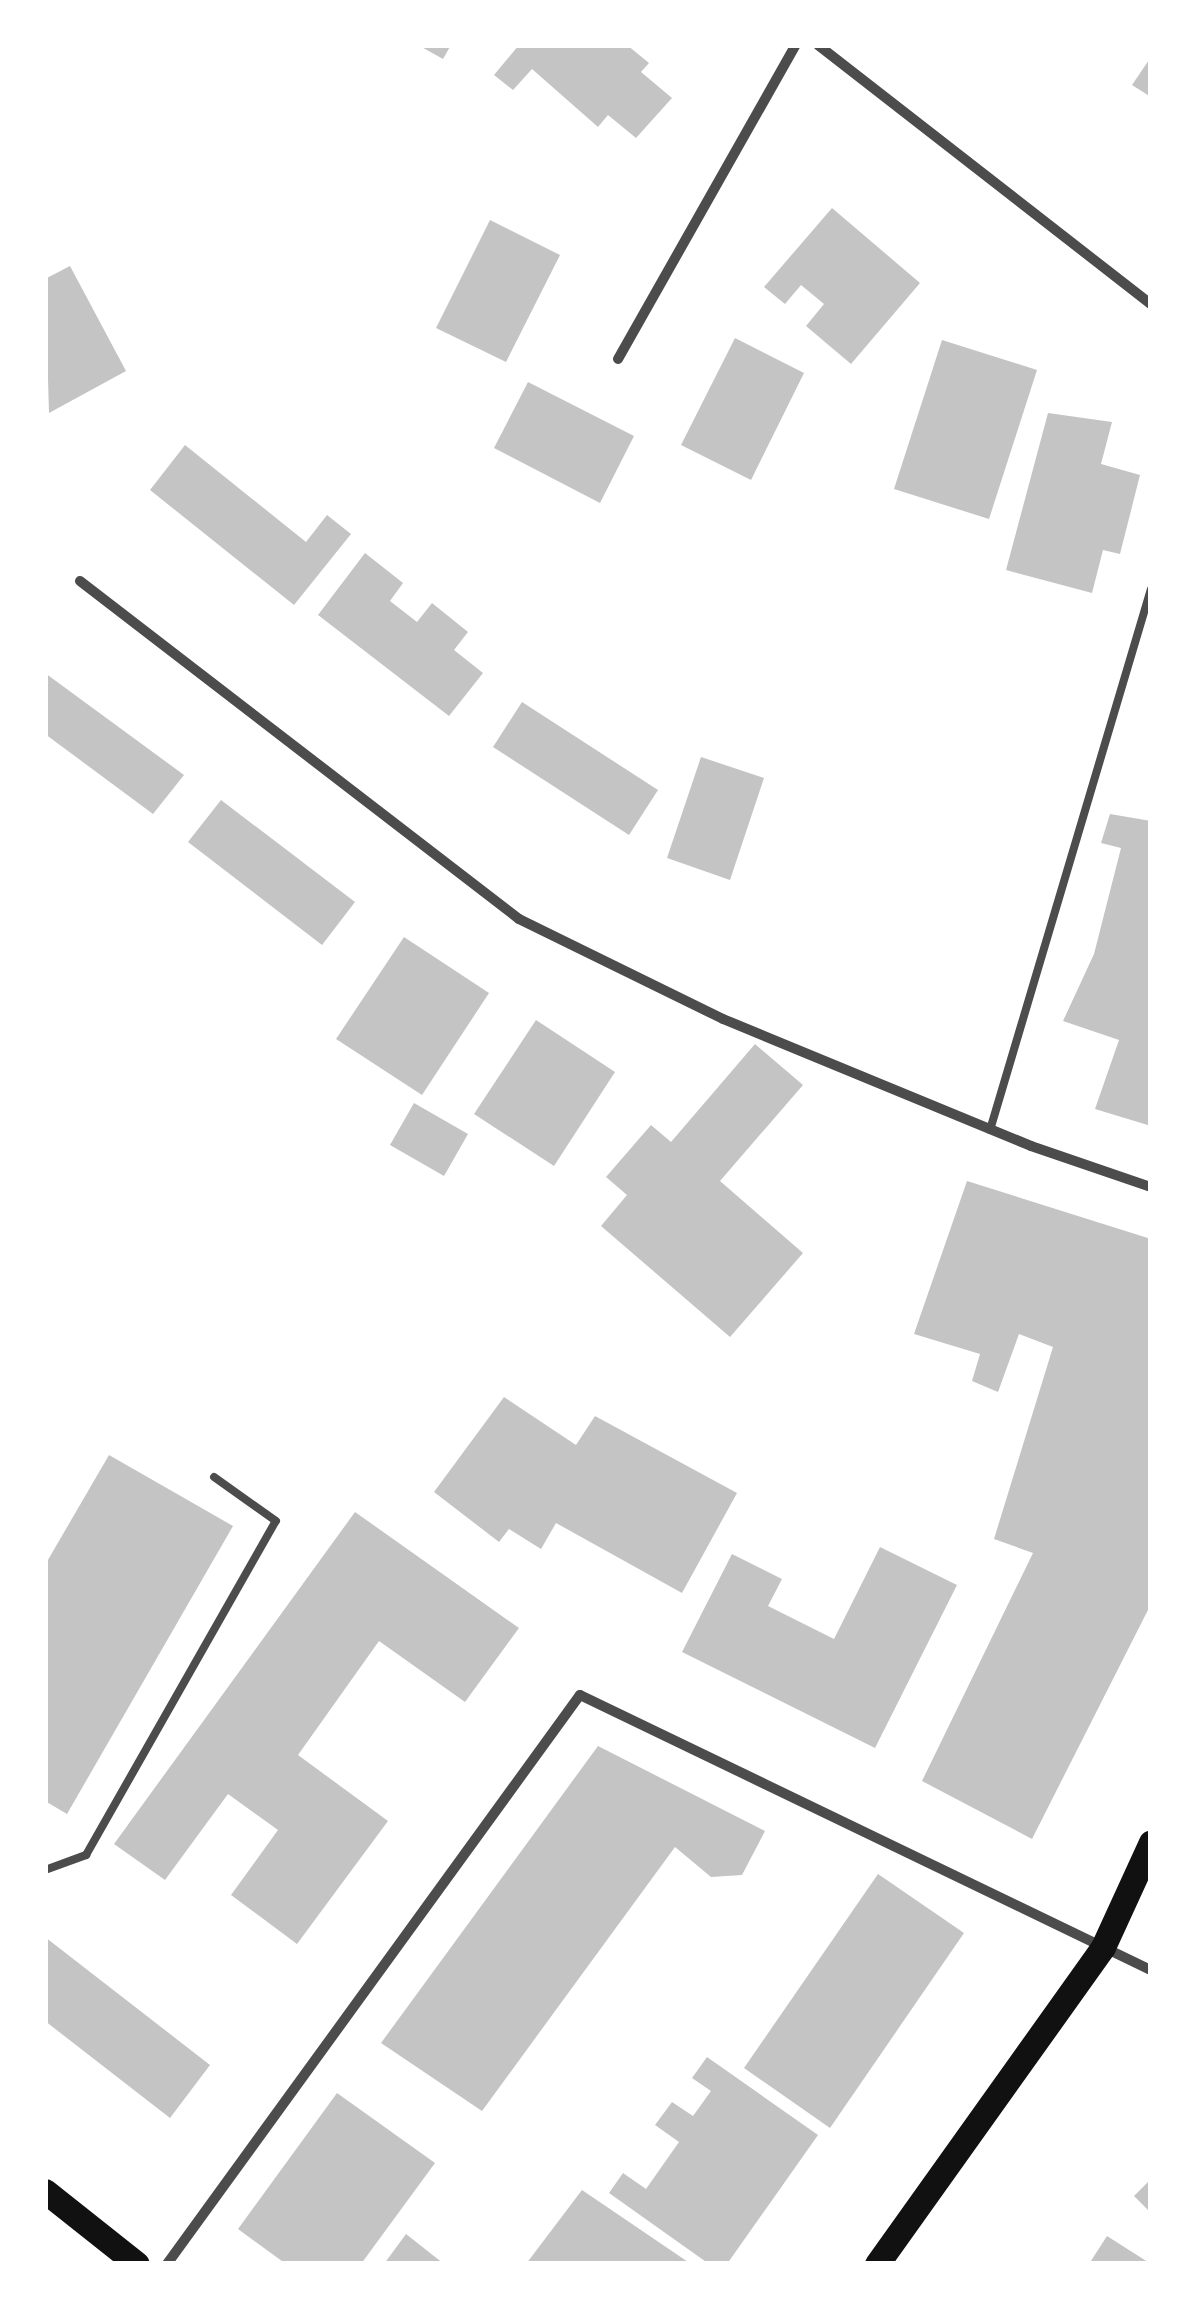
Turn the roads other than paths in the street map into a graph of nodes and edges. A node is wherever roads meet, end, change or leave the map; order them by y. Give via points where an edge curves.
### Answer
1 (796, 45) edge
2 (818, 45) edge
3 (1151, 304) edge
4 (618, 359) dead end
5 (80, 581) dead end
6 (1151, 589) edge
7 (990, 1130) junction
8 (1151, 1187) edge
9 (214, 1478) dead end
10 (1151, 1842) edge
11 (45, 1870) edge
12 (1104, 1947) junction
13 (1151, 1970) edge
14 (45, 2191) edge
15 (137, 2264) edge
16 (167, 2264) edge
17 (877, 2264) edge

1 - 4 street
2 - 3 street
5 - 7 street via 518,919 723,1018
6 - 7 lane
7 - 8 street
9 - 11 lane via 276,1521 86,1856
10 - 12 main road
12 - 13 street
12 - 16 street via 580,1695
12 - 17 main road
14 - 15 main road

